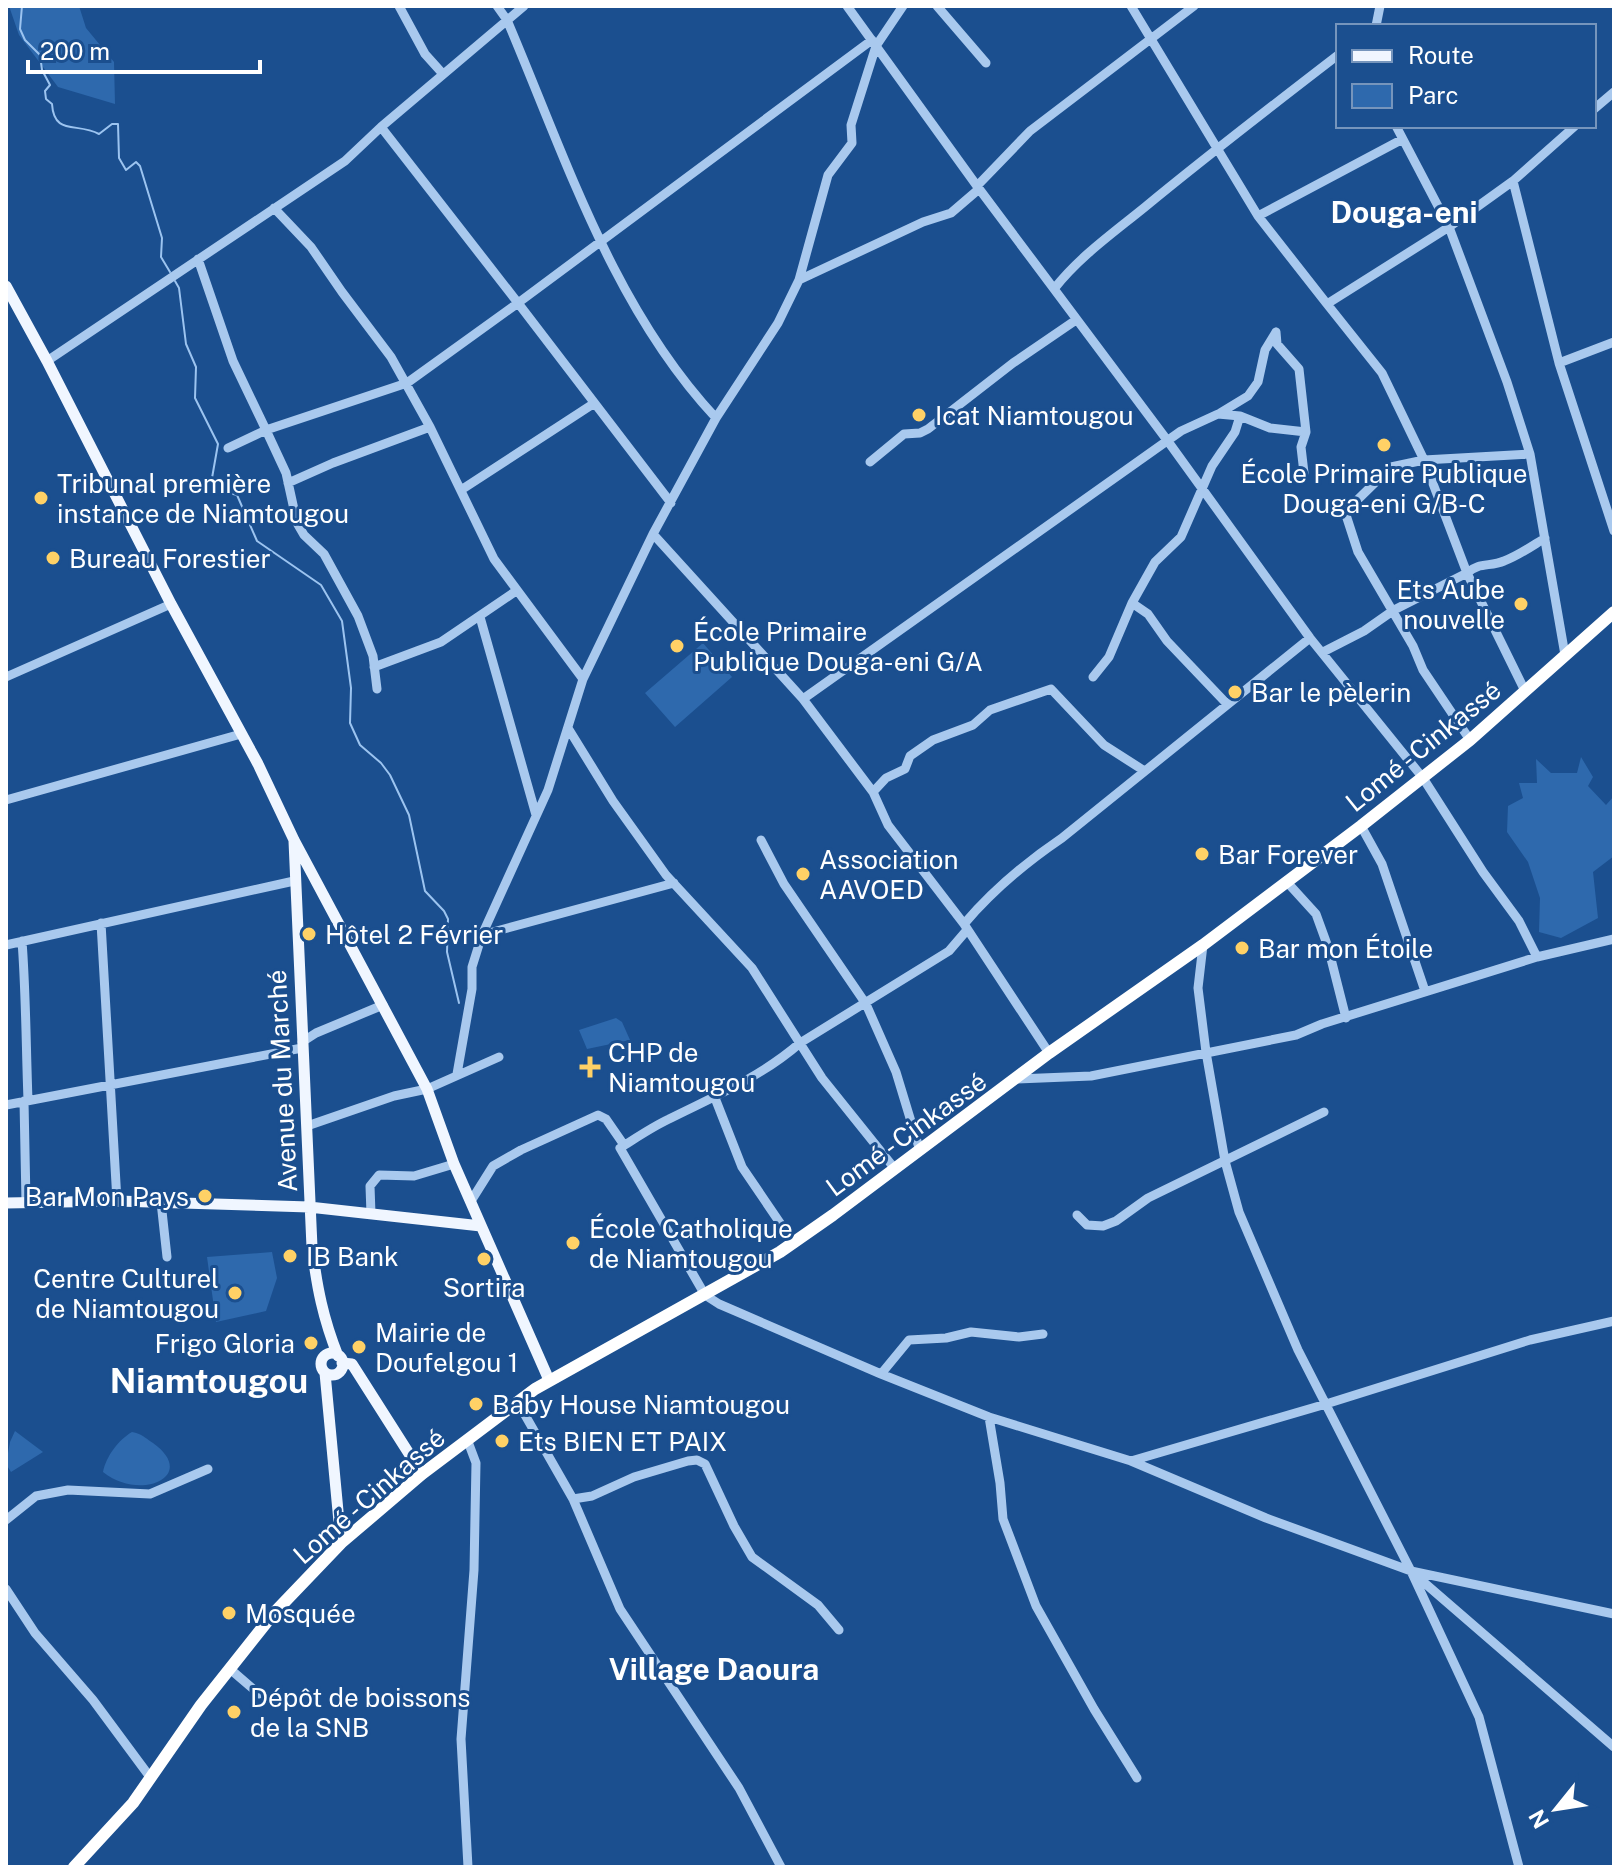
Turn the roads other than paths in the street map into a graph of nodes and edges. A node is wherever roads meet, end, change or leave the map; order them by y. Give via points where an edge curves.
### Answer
1 (399, 6) edge
2 (497, 6) edge
3 (524, 6) edge
4 (847, 6) edge
5 (903, 6) edge
6 (937, 6) edge
7 (1131, 6) edge
8 (1194, 6) edge
9 (507, 20) junction
10 (1151, 39) junction
11 (874, 43) junction
12 (1336, 57) edge
13 (986, 63) dead end
14 (443, 74) junction
15 (1614, 92) edge
16 (1596, 107) edge
17 (381, 127) junction
18 (1397, 128) edge
19 (1573, 128) edge
20 (1401, 140) junction
21 (1217, 147) junction
22 (1513, 181) junction
23 (978, 188) junction
24 (274, 208) junction
25 (1258, 216) junction
26 (1449, 227) junction
27 (600, 240) junction
28 (198, 259) junction
29 (799, 280) junction
30 (6, 286) edge
31 (1054, 289) junction
32 (518, 303) junction
33 (1327, 304) junction
34 (11, 306) edge
35 (1076, 320) junction
36 (1614, 342) edge
37 (47, 361) junction
38 (1559, 363) junction
39 (407, 383) junction
40 (593, 404) junction
41 (1218, 414) junction
42 (1240, 416) junction
43 (716, 418) junction
44 (430, 427) junction
45 (266, 430) junction
46 (1306, 432) junction
47 (1167, 440) junction
48 (228, 448) dead end
49 (1530, 454) junction
50 (1424, 460) junction
51 (870, 462) dead end
52 (1304, 473) dead end
53 (288, 483) junction
54 (461, 490) junction
55 (1203, 490) junction
56 (671, 503) junction
57 (1614, 531) edge
58 (653, 534) junction
59 (1545, 538) junction
60 (1467, 573) junction
61 (516, 591) junction
62 (1132, 603) junction
63 (171, 604) junction
64 (1394, 610) junction
65 (1614, 612) edge
66 (480, 617) junction
67 (1310, 638) junction
68 (1323, 652) junction
69 (1565, 655) junction
70 (374, 667) junction
71 (6, 677) edge
72 (1093, 677) dead end
73 (583, 679) junction
74 (377, 689) dead end
75 (1525, 691) junction
76 (803, 699) junction
77 (1227, 704) junction
78 (568, 728) junction
79 (241, 734) junction
80 (1470, 740) junction
81 (1143, 770) junction
82 (1423, 778) junction
83 (873, 792) junction
84 (6, 800) edge
85 (536, 815) junction
86 (1361, 826) junction
87 (294, 840) junction
88 (761, 840) dead end
89 (294, 881) junction
90 (1286, 881) junction
91 (674, 883) junction
92 (101, 923) junction
93 (965, 927) junction
94 (482, 935) junction
95 (1614, 939) edge
96 (22, 941) junction
97 (6, 945) edge
98 (1203, 945) junction
99 (1537, 957) junction
100 (1425, 991) junction
101 (866, 1004) junction
102 (383, 1005) junction
103 (1346, 1018) junction
104 (800, 1043) junction
105 (302, 1045) junction
106 (1206, 1052) junction
107 (1049, 1053) junction
108 (499, 1057) dead end
109 (457, 1074) junction
110 (1017, 1079) junction
111 (111, 1085) junction
112 (427, 1089) junction
113 (715, 1098) junction
114 (26, 1101) junction
115 (6, 1105) edge
116 (1324, 1112) dead end
117 (307, 1126) junction
118 (624, 1145) junction
119 (920, 1151) junction
120 (1225, 1161) junction
121 (454, 1164) junction
122 (895, 1169) junction
123 (117, 1201) junction
124 (471, 1201) junction
125 (26, 1202) junction
126 (161, 1202) junction
127 (6, 1203) edge
128 (309, 1207) junction
129 (371, 1214) junction
130 (1077, 1215) dead end
131 (481, 1226) junction
132 (793, 1242) junction
133 (167, 1257) dead end
134 (705, 1295) junction
135 (324, 1319) junction
136 (1614, 1321) edge
137 (1043, 1334) dead end
138 (323, 1358) junction
139 (340, 1359) junction
140 (325, 1373) junction
141 (881, 1374) junction
142 (549, 1380) junction
143 (517, 1401) junction
144 (1326, 1404) junction
145 (989, 1417) junction
146 (467, 1439) junction
147 (1131, 1461) junction
148 (208, 1469) dead end
149 (422, 1474) junction
150 (573, 1499) junction
151 (6, 1520) edge
152 (341, 1543) junction
153 (1411, 1571) junction
154 (6, 1589) edge
155 (1614, 1614) edge
156 (839, 1630) dead end
157 (230, 1669) junction
158 (259, 1694) dead end
159 (1614, 1747) edge
160 (150, 1777) junction
161 (1137, 1778) dead end
162 (74, 1867) edge
163 (468, 1867) edge
164 (781, 1867) edge
165 (1519, 1867) edge

1 - 14 street via 425,54
2 - 9 street
3 - 9 street
4 - 11 street
5 - 11 street
6 - 13 street
7 - 10 street
8 - 10 street
9 - 14 street
9 - 27 street
10 - 21 street
10 - 23 street via 1030,131
11 - 23 street
11 - 27 street
11 - 29 street via 851,125 852,143 828,175
12 - 21 street
14 - 17 street
15 - 16 street
17 - 24 street via 345,161
17 - 32 street
18 - 20 street
19 - 22 street
20 - 25 street
20 - 26 street
21 - 25 street
21 - 31 street
22 - 26 street
22 - 38 street
23 - 29 street via 951,213
23 - 31 street
24 - 28 street
24 - 39 street via 311,247
25 - 33 street
26 - 33 street
26 - 49 street
27 - 32 street
27 - 43 street via 632,306 688,388
28 - 37 street
28 - 45 street via 233,361
29 - 43 street via 778,323
30 - 34 main road
31 - 35 street
32 - 39 street
32 - 40 street
33 - 50 street via 1382,373
34 - 37 main road
35 - 47 street
35 - 51 street via 928,429 904,434
36 - 38 street
37 - 63 main road
38 - 57 street
39 - 44 street
39 - 45 street
40 - 54 street
40 - 56 street
41 - 42 street
41 - 46 street via 1248,396 1258,382 1265,350 1276,332 1277,344 1299,369
41 - 47 street
42 - 46 street via 1270,428
42 - 55 street
43 - 56 street
44 - 53 street
44 - 54 street
45 - 48 street
45 - 53 street
46 - 52 street via 1301,447
47 - 55 street
47 - 76 street
49 - 50 street
49 - 59 street
50 - 60 street
50 - 64 street via 1391,467 1345,512 1358,552
53 - 70 street via 297,523 324,554 358,616
54 - 61 street via 494,559
55 - 62 street via 1181,537 1155,562
55 - 67 street
56 - 58 street
58 - 73 street
58 - 76 street
59 - 60 street
59 - 69 street
60 - 64 street
60 - 75 street
61 - 66 street
61 - 73 street
62 - 72 street via 1109,657
62 - 77 street via 1148,614
63 - 71 street
63 - 79 main road
64 - 68 street
64 - 80 street via 1423,670
65 - 69 highway, Lomé - Cinkassé
66 - 70 street via 441,642
66 - 85 street
67 - 68 street
67 - 77 street
68 - 82 street
69 - 75 highway, Lomé - Cinkassé
70 - 74 street
73 - 78 street
75 - 80 highway, Lomé - Cinkassé
76 - 83 street
77 - 81 street
78 - 85 street
78 - 91 street via 613,801
79 - 84 street
79 - 87 main road
80 - 82 highway, Lomé - Cinkassé
81 - 83 street via 1104,745 1051,689 990,710 973,725 933,740
81 - 93 street via 1021,866 984,900
82 - 86 highway, Lomé - Cinkassé
82 - 99 street via 1519,921
83 - 93 street via 888,825
85 - 94 street
86 - 90 highway, Lomé - Cinkassé
86 - 100 street via 1382,864
87 - 89 main road, Avenue du Marché
87 - 102 main road
88 - 101 street via 784,884
89 - 92 street
89 - 105 main road, Avenue du Marché
90 - 98 highway, Lomé - Cinkassé
90 - 103 street via 1316,914
91 - 94 street
91 - 104 street via 752,968
92 - 96 street
92 - 111 street
93 - 101 street via 949,951
93 - 107 street
94 - 109 street via 472,967
95 - 99 street
96 - 97 street
96 - 114 street
98 - 106 street via 1198,988
98 - 107 highway, Lomé - Cinkassé
99 - 100 street
100 - 103 street
101 - 104 street
101 - 119 street via 896,1072
102 - 105 street via 316,1033
102 - 112 main road
103 - 106 street via 1296,1035
104 - 113 street
104 - 122 street
105 - 111 street
105 - 117 main road, Avenue du Marché
106 - 110 street via 1091,1076
106 - 120 street
107 - 110 highway, Lomé - Cinkassé
108 - 109 street
109 - 112 street
110 - 119 highway, Lomé - Cinkassé
111 - 114 street
111 - 123 street
112 - 117 street
112 - 121 main road
113 - 118 street
113 - 132 street via 742,1167
114 - 115 street
114 - 125 street
116 - 120 street
117 - 128 main road, Avenue du Marché
118 - 124 street via 598,1115 493,1166
118 - 134 street via 620,1148
119 - 122 highway, Lomé - Cinkassé
120 - 130 street via 1103,1226 1087,1225
120 - 144 street via 1245,1226
121 - 124 main road
121 - 129 street via 414,1176 379,1175 370,1186
122 - 132 highway, Lomé - Cinkassé
123 - 125 main road
123 - 126 main road
124 - 131 main road
125 - 127 main road
126 - 128 main road
126 - 133 street
128 - 129 main road
128 - 135 main road, Avenue du Marché
129 - 131 main road
131 - 142 main road
132 - 134 highway, Lomé - Cinkassé
134 - 141 street
134 - 142 highway, Lomé - Cinkassé
135 - 138 main road, Avenue du Marché
135 - 139 main road, Avenue du Marché
136 - 144 street via 1530,1340
137 - 141 street via 971,1332 909,1340
138 - 139 main road via 330,1354
138 - 140 main road
139 - 140 main road via 337,1374
139 - 149 main road via 352,1364
140 - 152 main road
141 - 145 street
142 - 143 highway, Lomé - Cinkassé
143 - 146 highway, Lomé - Cinkassé
143 - 150 street
144 - 147 street
144 - 153 street
145 - 147 street
145 - 161 street via 1003,1519 1036,1606
146 - 149 highway, Lomé - Cinkassé
146 - 163 street via 476,1463 461,1739
147 - 153 street
148 - 151 street via 150,1494 68,1490 36,1496
149 - 152 highway, Lomé - Cinkassé
150 - 156 street via 697,1460 705,1464 752,1557 818,1605
150 - 164 street via 620,1609 739,1788
152 - 157 highway, Lomé - Cinkassé via 274,1613
153 - 155 street
153 - 159 street
153 - 165 street via 1479,1717
154 - 160 street
157 - 158 street
157 - 160 highway, Lomé - Cinkassé
160 - 162 highway, Lomé - Cinkassé

